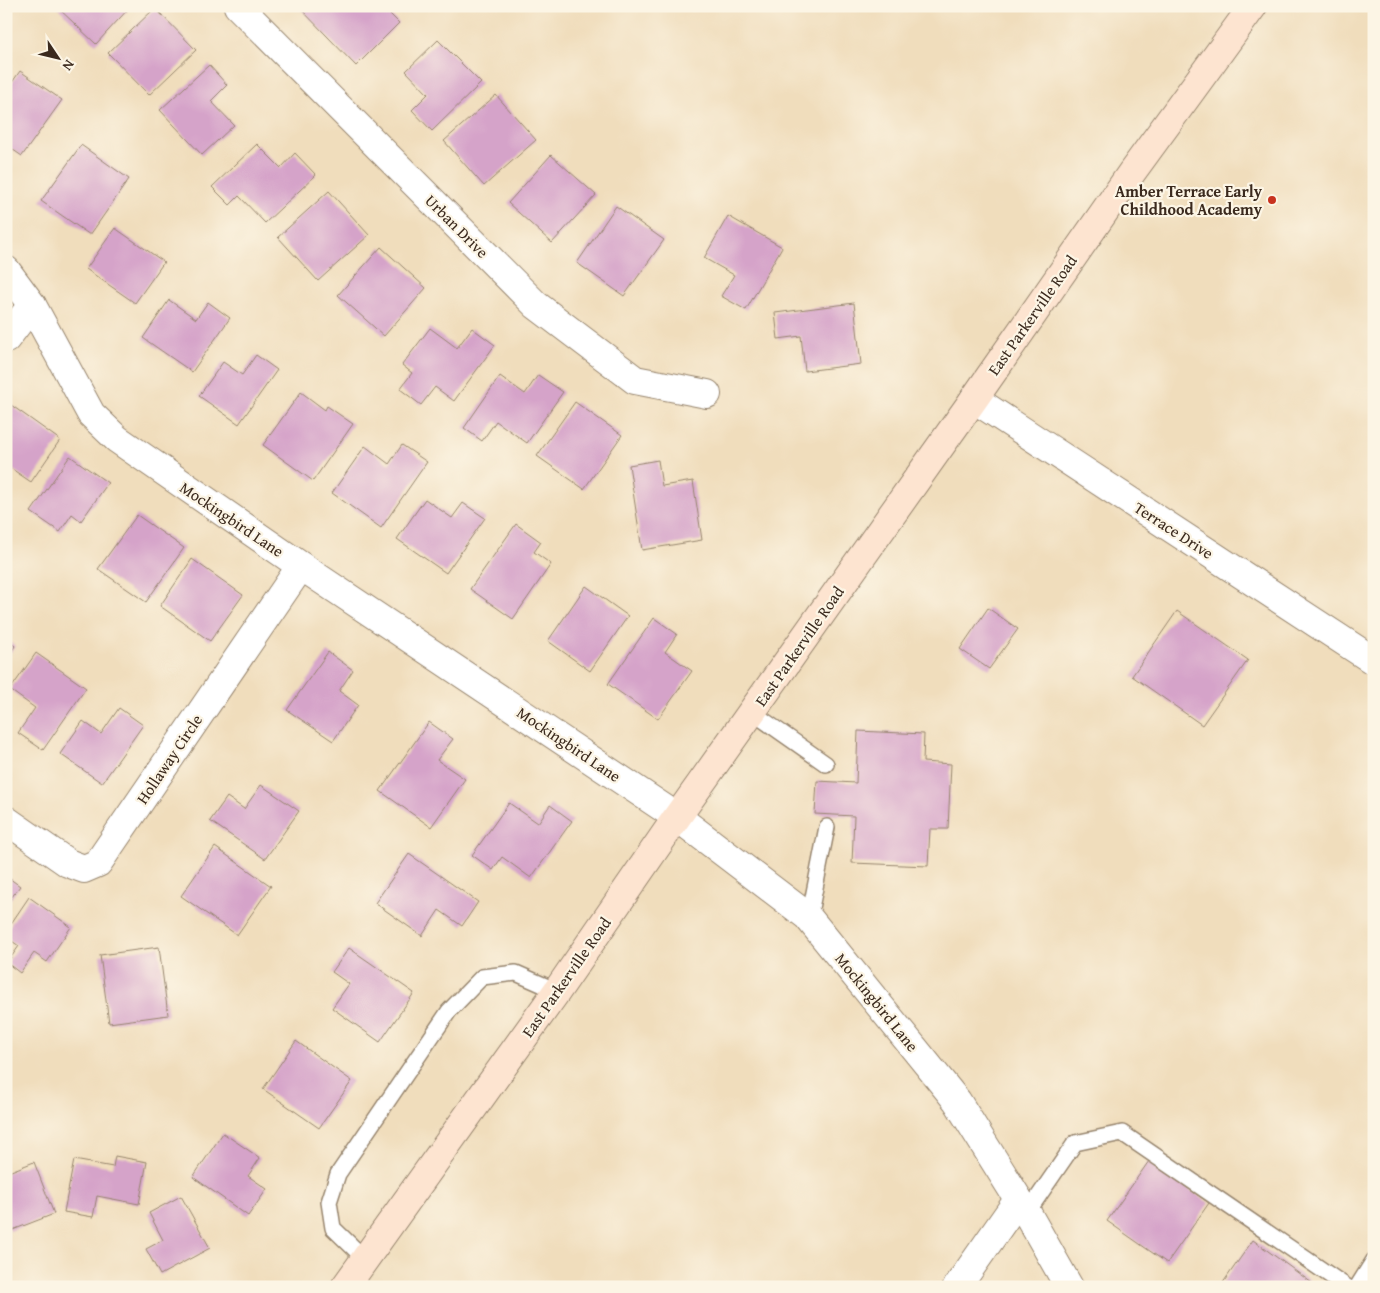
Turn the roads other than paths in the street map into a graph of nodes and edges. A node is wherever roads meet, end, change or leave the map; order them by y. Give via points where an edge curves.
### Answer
1 (238, 6) edge
2 (1253, 6) edge
3 (6, 270) edge
4 (32, 305) junction
5 (6, 339) edge
6 (707, 394) dead end
7 (974, 399) junction
8 (301, 566) junction
9 (1374, 661) edge
10 (752, 712) junction
11 (826, 764) dead end
12 (677, 817) junction
13 (6, 820) edge
14 (827, 827) dead end
15 (809, 918) junction
16 (557, 992) junction
17 (1022, 1207) junction
18 (365, 1259) junction
19 (1374, 1260) edge
20 (345, 1287) edge
21 (957, 1287) edge
22 (1069, 1287) edge
23 (1347, 1287) edge
24 (1357, 1287) edge

1 - 6 street, Urban Drive via 536,305 635,380
2 - 7 main road, East Parkerville Road via 1132,172
3 - 4 street, Mockingbird Lane
4 - 5 street
4 - 8 street, Mockingbird Lane via 91,414 117,440
7 - 9 street, Terrace Drive
7 - 10 main road, East Parkerville Road
8 - 12 street, Mockingbird Lane
8 - 13 street, Hollaway Circle via 98,862 84,870 68,863
10 - 11 lane
10 - 12 main road, East Parkerville Road
12 - 15 street, Mockingbird Lane
12 - 16 main road, East Parkerville Road
14 - 15 lane
15 - 17 street, Mockingbird Lane via 957,1101
16 - 18 main road, East Parkerville Road
16 - 18 lane via 516,973 482,977 449,1011 338,1174 329,1202 333,1228
17 - 21 street
17 - 22 street, Mockingbird Lane
17 - 23 lane via 1075,1143 1122,1133
18 - 20 main road, East Parkerville Road
19 - 24 lane

